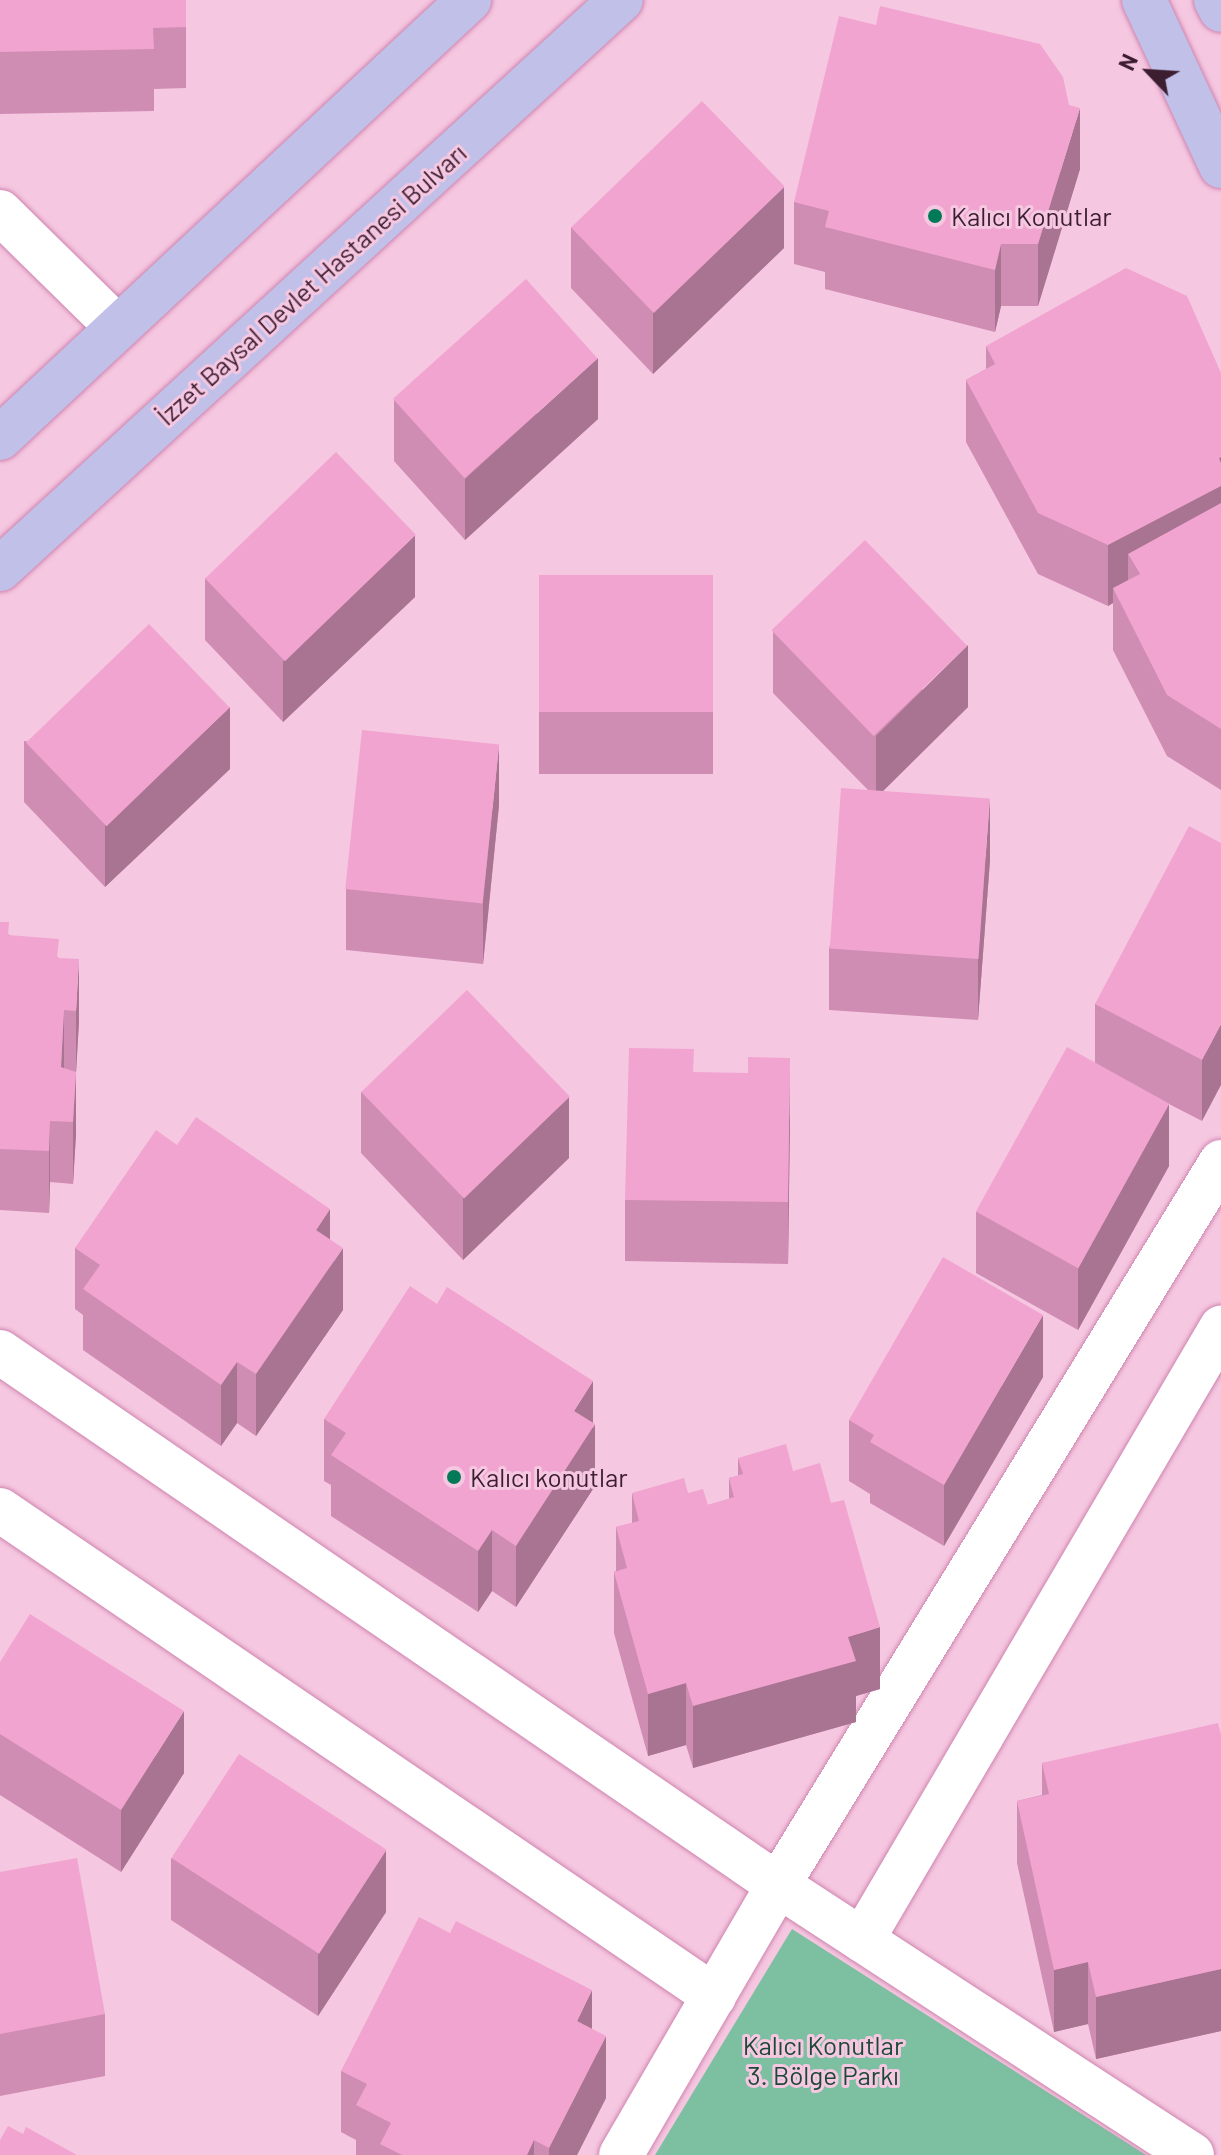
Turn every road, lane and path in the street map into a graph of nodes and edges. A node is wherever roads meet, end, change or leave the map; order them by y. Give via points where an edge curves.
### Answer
1 (469, 0) edge
2 (621, 0) edge
3 (1144, 0) edge
4 (1216, 0) edge
5 (1221, 10) edge
6 (1221, 166) edge
7 (0, 212) edge
8 (118, 328) junction
9 (0, 438) edge
10 (0, 569) edge
11 (1221, 1162) edge
12 (1221, 1328) edge
13 (0, 1352) edge
14 (0, 1510) edge
15 (778, 1885) junction
16 (862, 1940) junction
17 (714, 1996) junction
18 (621, 2155) edge
19 (1192, 2155) edge

1 - 8 main road
2 - 10 main road, İzzet Baysal Devlet Hastanesi Bulvarı
3 - 6 main road
4 - 5 main road
7 - 8 street
8 - 9 main road
11 - 15 street
12 - 16 street
13 - 15 street
14 - 17 street
15 - 16 street
15 - 17 street
16 - 19 street
17 - 18 street

